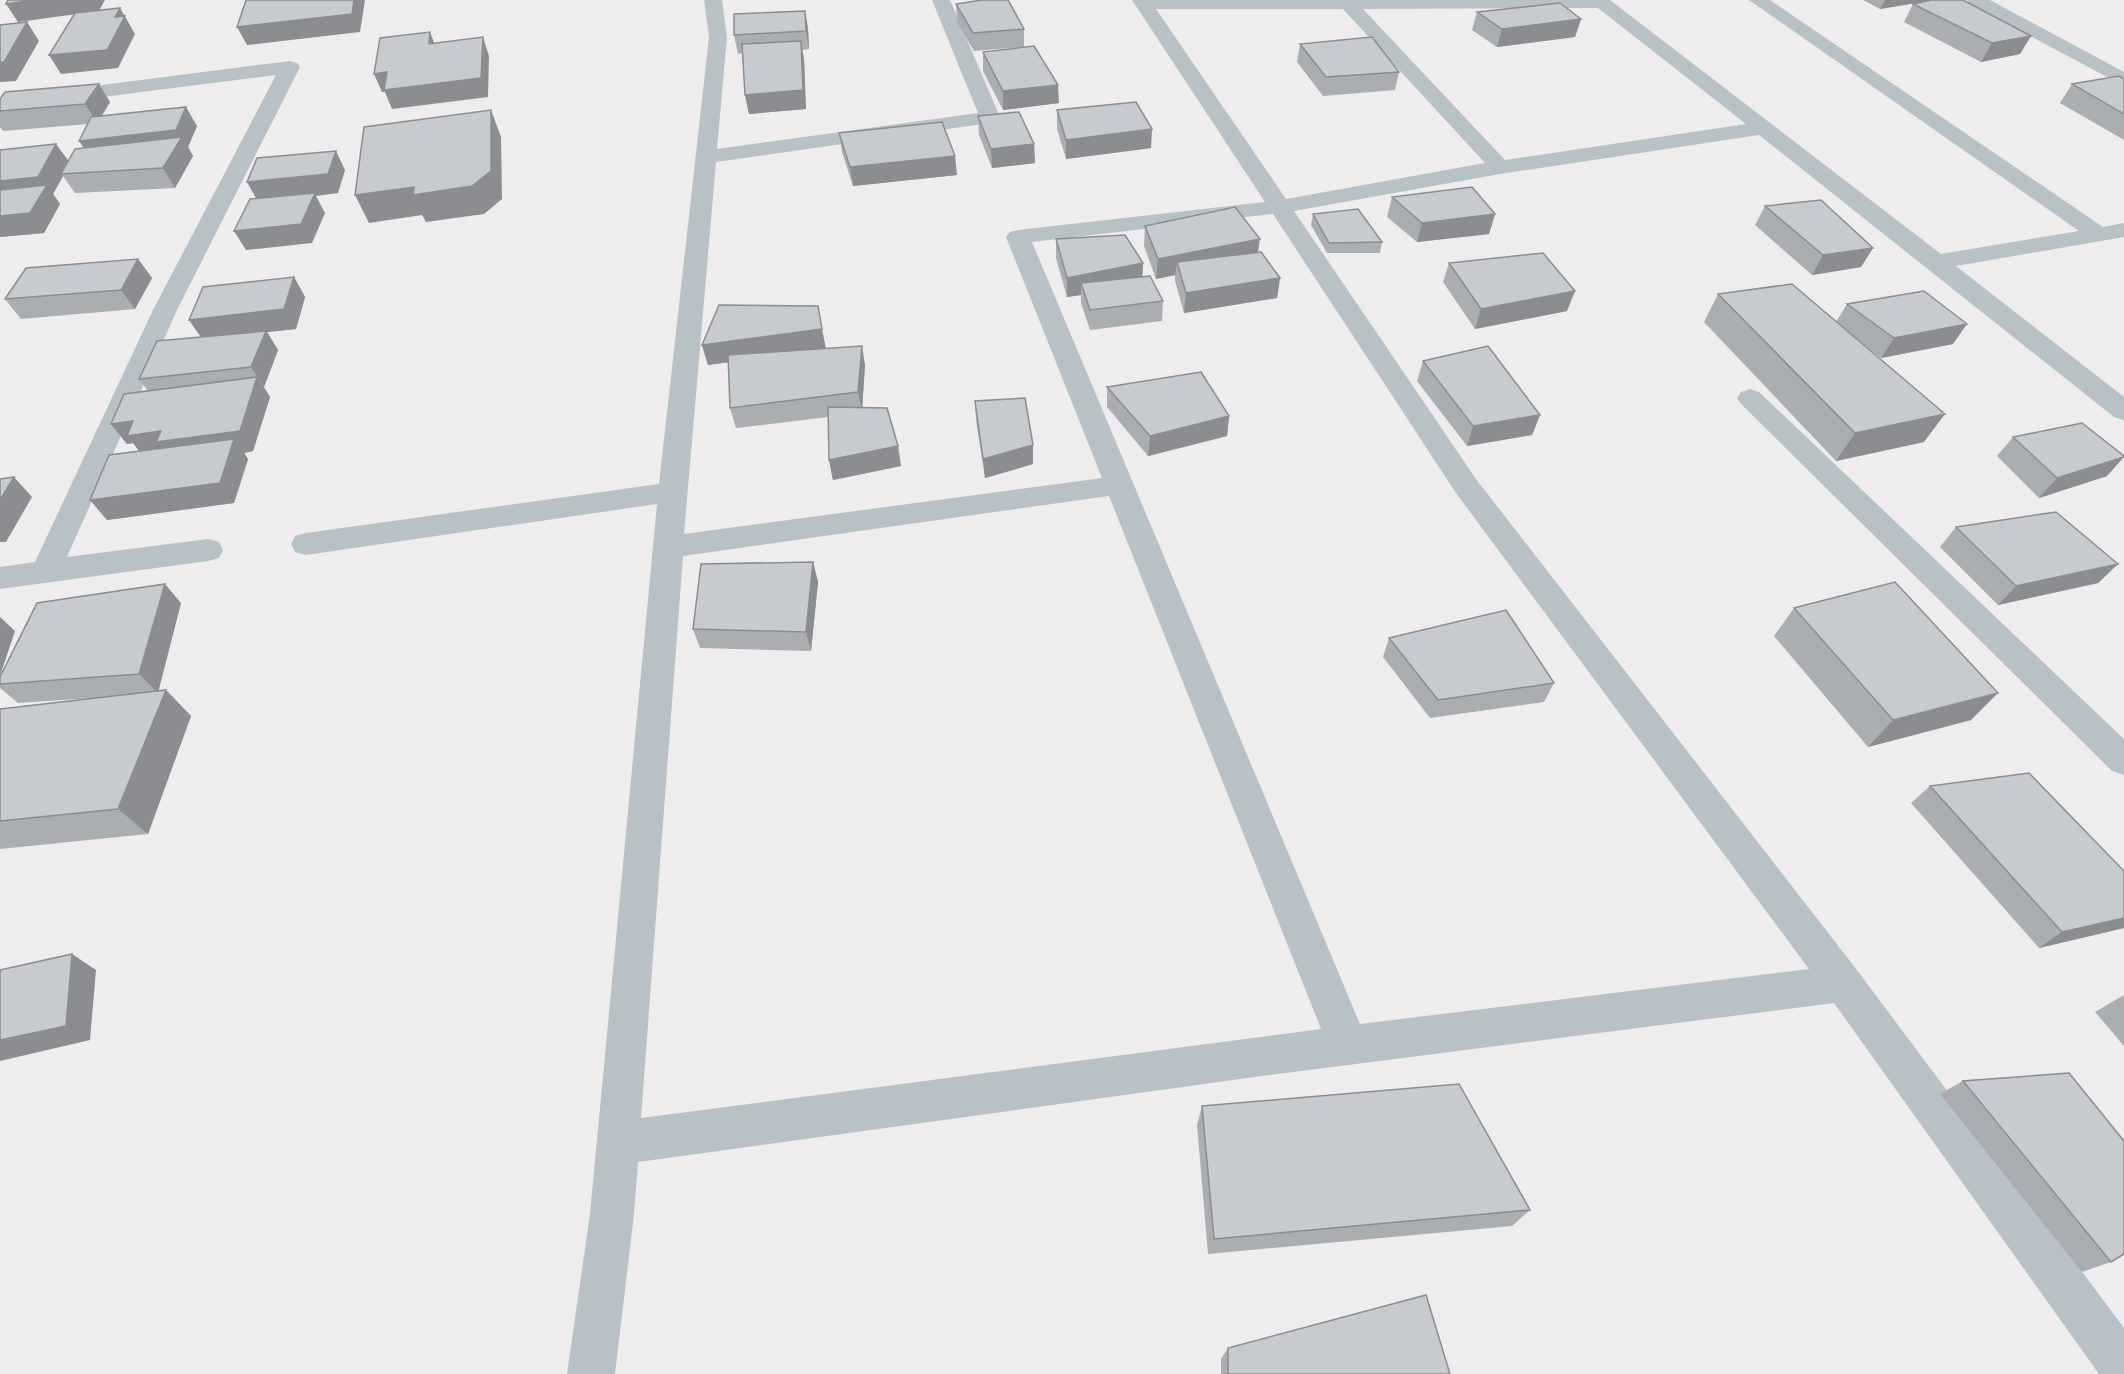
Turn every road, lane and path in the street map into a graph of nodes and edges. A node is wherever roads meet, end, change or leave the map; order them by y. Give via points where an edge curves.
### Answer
1 (713, 0) edge
2 (941, 0) edge
3 (1758, 0) edge
4 (1976, 0) edge
5 (1601, 1) edge
6 (1142, 2) edge
7 (1347, 3) junction
8 (2124, 81) edge
9 (0, 104) edge
10 (1764, 128) junction
11 (706, 157) junction
12 (1500, 167) junction
13 (1279, 207) junction
14 (2124, 230) edge
15 (2100, 234) junction
16 (1936, 262) junction
17 (1750, 398) dead end
18 (2124, 411) edge
19 (1120, 485) junction
20 (673, 492) junction
21 (306, 544) dead end
22 (668, 547) junction
23 (208, 550) dead end
24 (46, 571) junction
25 (0, 578) edge
26 (2124, 761) edge
27 (1843, 984) junction
28 (1348, 1046) junction
29 (617, 1143) junction
30 (2120, 1368) edge
31 (591, 1374) edge

1 - 11 street via 718,37
2 - 11 street via 990,117
3 - 15 street
4 - 8 street
5 - 7 street
5 - 10 street
6 - 7 street
6 - 13 street
7 - 12 street
9 - 24 street via 290,67 165,310
10 - 12 street
10 - 16 street
11 - 20 street
12 - 13 street
13 - 19 street via 1018,237
13 - 27 street via 1466,486
14 - 15 street
15 - 16 street
16 - 18 street
17 - 26 street
19 - 22 street
19 - 28 street
20 - 21 street
20 - 22 street
22 - 29 street
23 - 24 street
24 - 25 street
27 - 28 street
27 - 30 street
28 - 29 street
29 - 31 street

